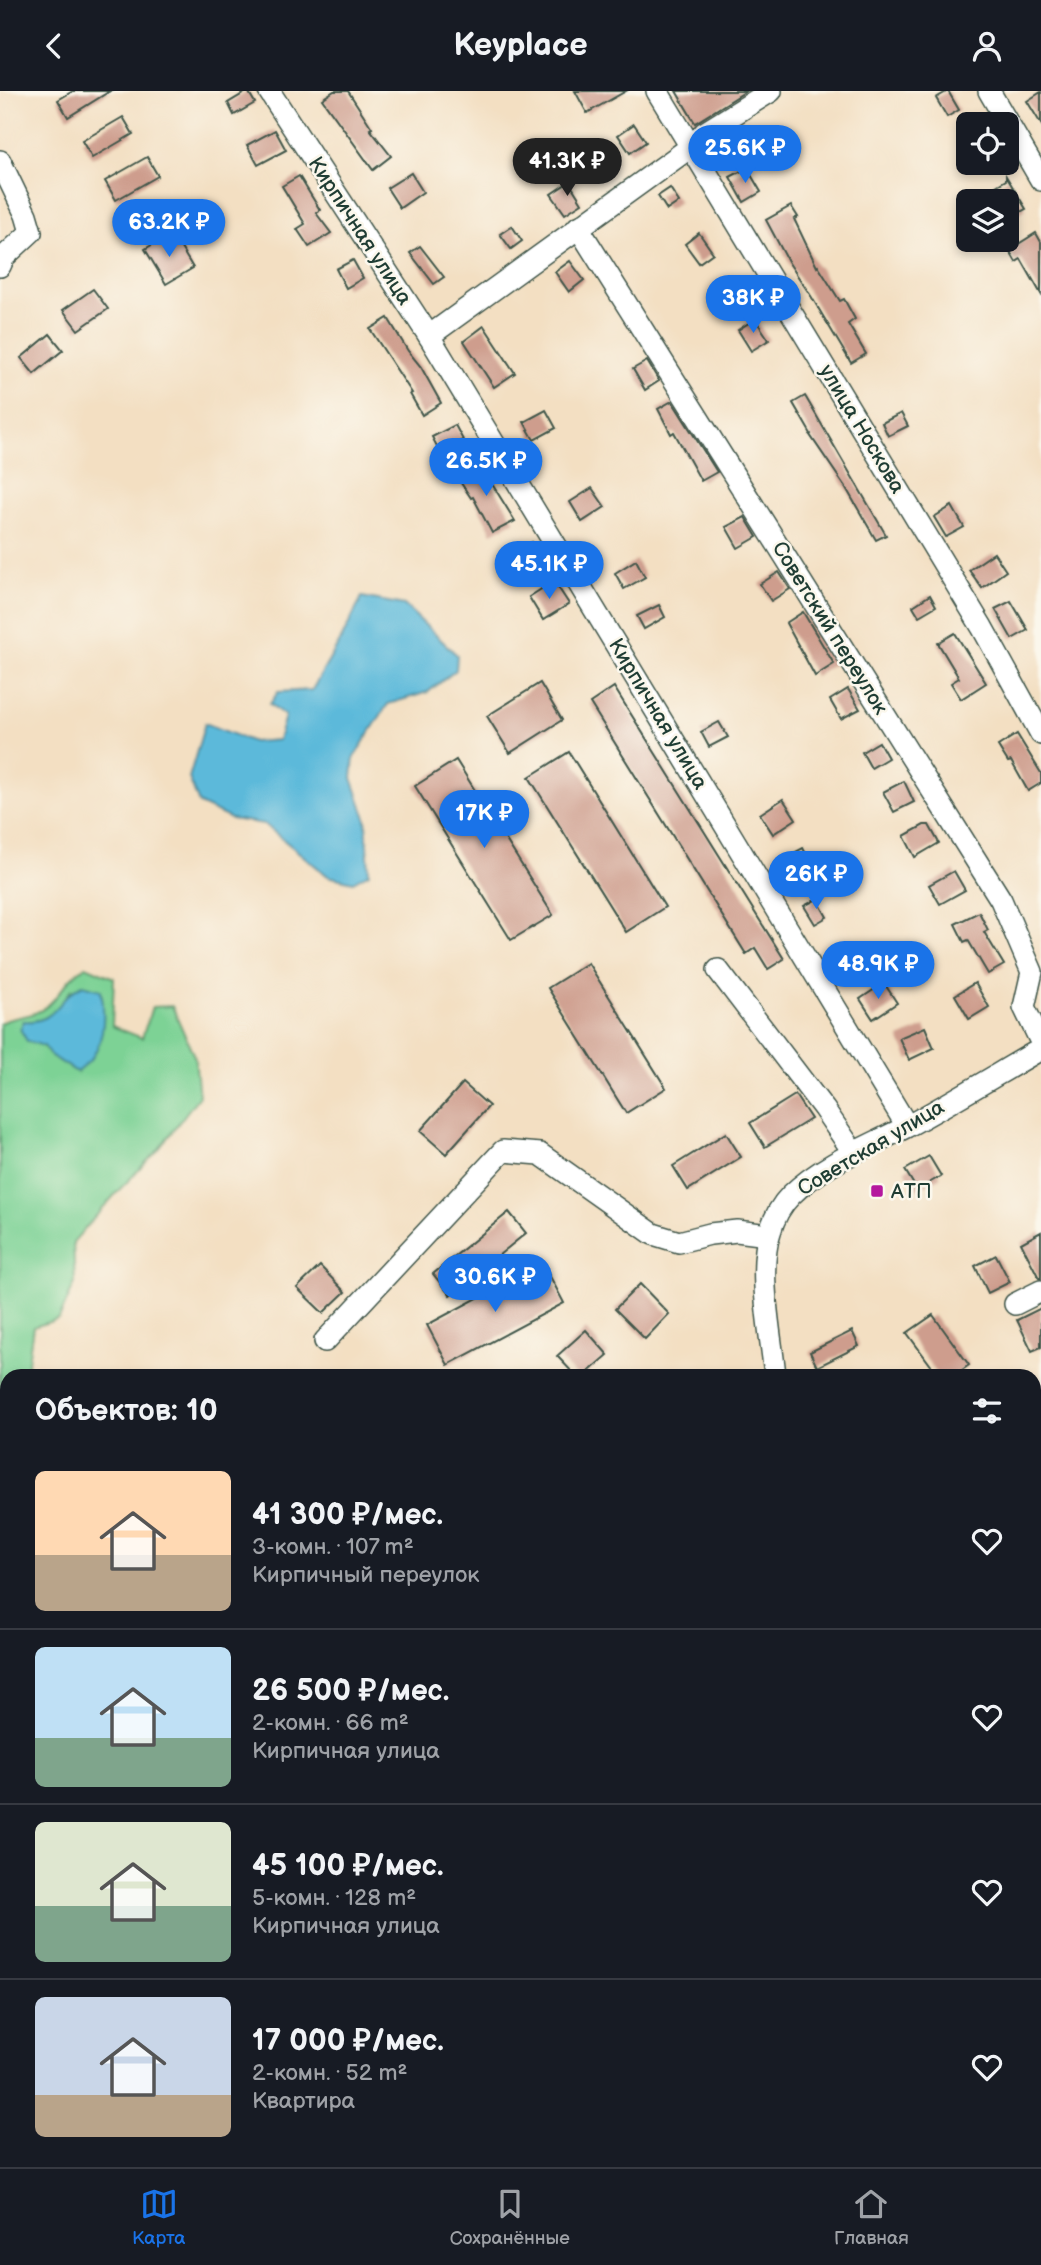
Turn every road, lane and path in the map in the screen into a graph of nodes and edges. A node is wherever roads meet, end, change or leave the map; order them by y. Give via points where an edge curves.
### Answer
1 (269, 91) edge
2 (657, 91) edge
3 (771, 91) edge
4 (989, 91) edge
5 (692, 146) junction
6 (0, 161) edge
7 (1041, 180) edge
8 (578, 227) junction
9 (0, 266) edge
10 (429, 336) junction
11 (1041, 734) edge
12 (718, 970) dead end
13 (1041, 1042) edge
14 (1041, 1049) edge
15 (907, 1126) junction
16 (854, 1153) junction
17 (768, 1234) junction
18 (1041, 1291) edge
19 (1015, 1304) dead end
20 (325, 1341) dead end
21 (774, 1369) edge

1 - 10 street, Кирпичная улица
2 - 5 street, улица Носкова
3 - 5 street via 704,133
4 - 7 street
5 - 8 street
5 - 11 street, улица Носкова via 982,627
6 - 9 street via 31,232
8 - 10 street
8 - 13 street, Советский переулок via 1000,900 1032,972 1024,1007
10 - 15 street, Кирпичная улица
12 - 16 street
14 - 15 street, Советская улица
15 - 16 street, Советская улица
16 - 17 street, Советская улица via 792,1194
17 - 20 street via 737,1231 679,1242 653,1234 540,1154 503,1151
17 - 21 street, Советская улица via 765,1277
18 - 19 street

